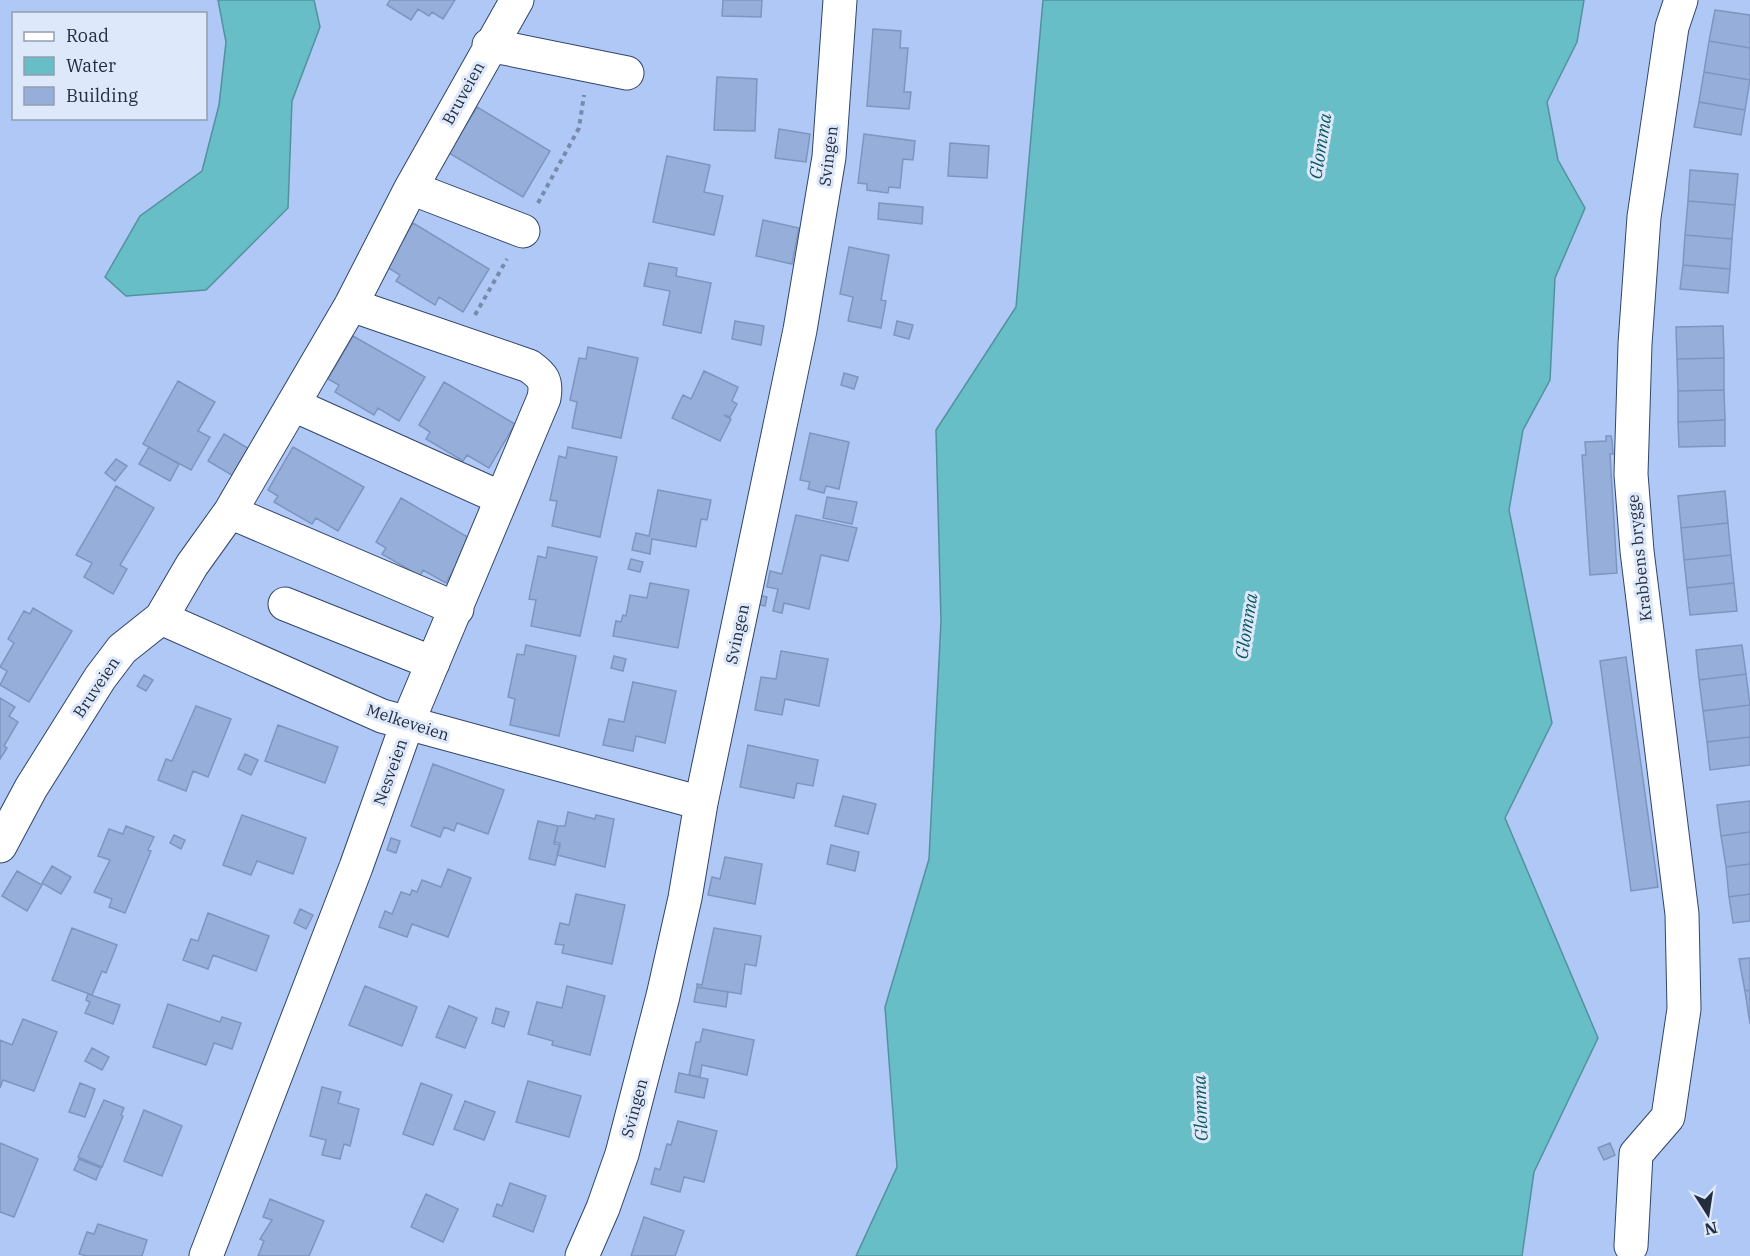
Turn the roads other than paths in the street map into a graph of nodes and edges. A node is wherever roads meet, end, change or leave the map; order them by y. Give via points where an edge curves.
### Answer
1 (517, 0) edge
2 (840, 0) edge
3 (1681, 0) edge
4 (489, 45) junction
5 (627, 73) dead end
6 (411, 188) junction
7 (523, 231) dead end
8 (351, 305) junction
9 (294, 405) junction
10 (501, 498) junction
11 (230, 512) junction
12 (285, 604) dead end
13 (457, 609) junction
14 (161, 618) junction
15 (433, 663) junction
16 (407, 724) junction
17 (701, 803) junction
18 (0, 846) edge
19 (1630, 1246) dead end
20 (206, 1256) edge
21 (582, 1256) edge

1 - 4 street, Bruveien
2 - 17 street, Svingen via 829,157 800,330
3 - 19 street, Krabbens brygge via 1672,27 1644,217 1631,474 1682,914 1684,1010 1668,1118 1636,1154
4 - 5 street
4 - 6 street, Bruveien
6 - 7 street
6 - 8 street, Bruveien
8 - 9 street, Bruveien
8 - 10 street, Nesveien via 529,366 543,375 544,398
9 - 10 street
9 - 11 street, Bruveien
10 - 13 street, Nesveien
11 - 13 street
11 - 14 street, Bruveien
12 - 15 street
13 - 15 street, Nesveien
14 - 16 street, Melkeveien
14 - 18 street, Bruveien via 122,649 100,678 31,788
15 - 16 street, Nesveien
16 - 17 street, Melkeveien
16 - 20 street, Nesveien
17 - 21 street, Svingen via 663,996 622,1154

